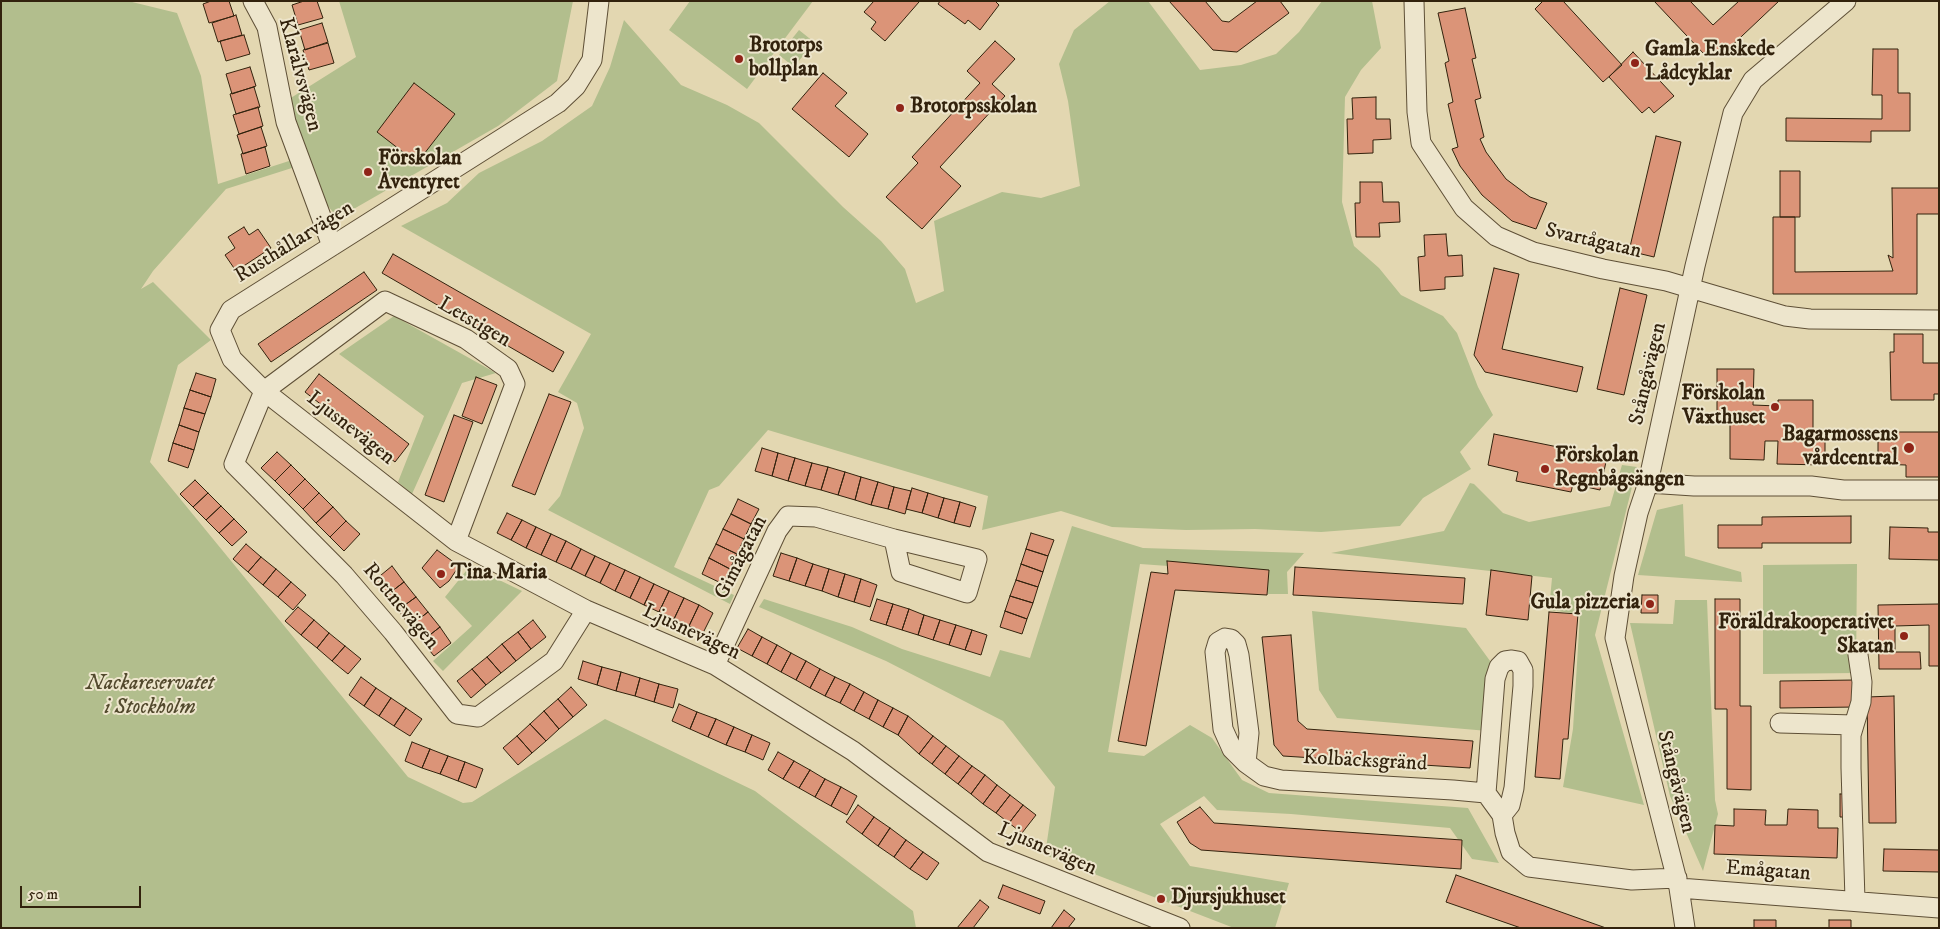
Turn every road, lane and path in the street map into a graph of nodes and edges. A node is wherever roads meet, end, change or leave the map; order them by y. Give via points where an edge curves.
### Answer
1 (253, 1) edge
2 (598, 1) edge
3 (1414, 1) edge
4 (1846, 1) edge
5 (332, 246) junction
6 (1691, 288) junction
7 (1939, 320) edge
8 (220, 330) joint
9 (264, 391) junction
10 (1648, 483) junction
11 (1939, 490) edge
12 (894, 539) dead end
13 (456, 541) junction
14 (586, 610) junction
15 (1858, 655) dead end
16 (715, 664) junction
17 (1780, 724) dead end
18 (1854, 725) junction
19 (1246, 763) junction
20 (1486, 793) junction
21 (1502, 815) junction
22 (1678, 883) junction
23 (1855, 900) junction
24 (1939, 908) edge
25 (1180, 928) edge
26 (1685, 928) edge

1 - 5 street, Klarälvsvägen via 267,27 286,122
2 - 5 street, Rusthållarvägen via 592,60 576,86 558,103
3 - 6 street, Svartågatan via 1421,143 1464,208 1496,236 1533,252
4 - 6 street, Stångåvägen via 1753,80 1733,113
5 - 8 street, Rusthållarvägen via 231,310
6 - 7 street, Svartågatan via 1798,318
6 - 10 street, Stångåvägen
8 - 9 street, Ljusnevägen via 232,358
9 - 13 street, Ljusnevägen
9 - 13 street, Letstigen via 385,301 466,339 508,369 515,384
9 - 14 street, Rottnevägen via 234,464 344,574 457,714 478,717 554,661
10 - 11 street
10 - 22 street, Stångåvägen via 1626,567 1615,638
12 - 16 street, Gimågatan via 816,517 788,516 777,531
13 - 14 street, Ljusnevägen
14 - 16 street, Ljusnevägen
15 - 18 street via 1861,702
16 - 25 street, Ljusnevägen via 853,751 988,852
17 - 18 street
18 - 23 street via 1851,768
19 - 19 street, Kolbäcksgränd via 1232,749 1223,729 1215,652 1218,642 1225,638 1236,644 1239,655 1249,733
19 - 20 street, Kolbäcksgränd via 1264,776 1281,780
20 - 21 street
20 - 21 street via 1495,679 1505,661 1518,661 1523,670 1523,686 1514,788 1510,806
21 - 22 street via 1512,852 1530,868
22 - 23 street, Emågatan
22 - 26 street, Stångåvägen
23 - 24 street, Emågatan

